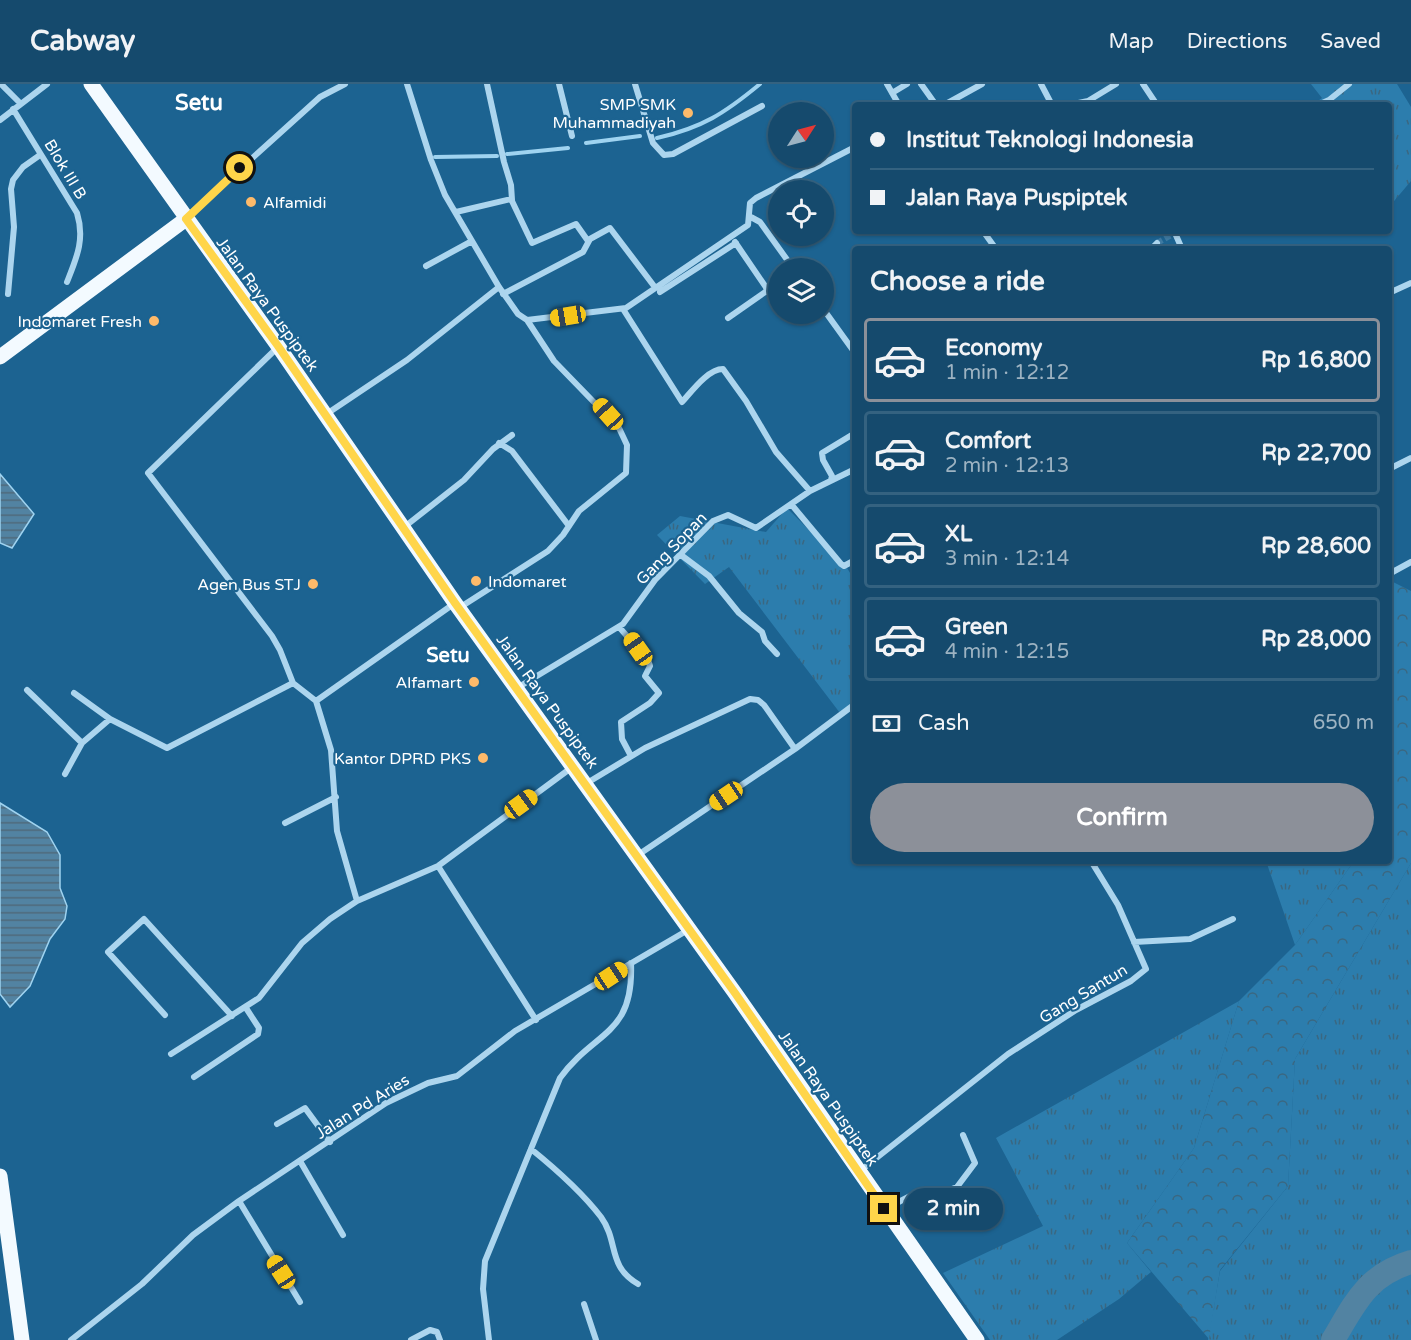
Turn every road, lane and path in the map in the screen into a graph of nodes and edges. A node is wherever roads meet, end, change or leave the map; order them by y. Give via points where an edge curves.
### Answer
1 (1, 84) edge
2 (47, 84) edge
3 (91, 84) edge
4 (345, 84) edge
5 (407, 84) edge
6 (487, 84) edge
7 (559, 84) edge
8 (635, 84) edge
9 (887, 84) edge
10 (907, 84) edge
11 (921, 84) edge
12 (982, 84) edge
13 (1041, 84) edge
14 (1116, 84) edge
15 (1143, 84) edge
16 (1349, 84) edge
17 (892, 93) junction
18 (897, 102) edge
19 (934, 102) edge
20 (949, 102) edge
21 (1050, 102) edge
22 (1083, 102) edge
23 (1155, 102) edge
24 (1325, 102) edge
25 (20, 103) junction
26 (762, 106) dead end
27 (13, 108) junction
28 (0, 120) edge
29 (572, 136) dead end
30 (852, 149) edge
31 (40, 155) junction
32 (512, 200) junction
33 (456, 212) junction
34 (749, 216) junction
35 (186, 219) junction
36 (731, 237) junction
37 (472, 241) junction
38 (588, 241) junction
39 (736, 243) junction
40 (1157, 243) dead end
41 (1154, 246) edge
42 (786, 258) edge
43 (426, 266) dead end
44 (67, 282) dead end
45 (1411, 283) edge
46 (654, 286) junction
47 (499, 287) junction
48 (768, 290) joint
49 (660, 292) dead end
50 (1392, 292) edge
51 (8, 294) dead end
52 (503, 294) junction
53 (623, 309) junction
54 (728, 318) dead end
55 (527, 320) junction
56 (834, 324) edge
57 (278, 346) junction
58 (852, 349) edge
59 (0, 357) edge
60 (325, 416) junction
61 (512, 435) dead end
62 (852, 435) edge
63 (499, 443) junction
64 (1411, 458) edge
65 (1392, 468) edge
66 (852, 471) edge
67 (831, 480) junction
68 (810, 491) junction
69 (791, 504) junction
70 (569, 526) junction
71 (403, 528) junction
72 (681, 555) junction
73 (852, 562) edge
74 (1411, 562) edge
75 (1392, 572) edge
76 (457, 606) junction
77 (619, 627) junction
78 (777, 654) dead end
79 (293, 683) junction
80 (517, 689) junction
81 (27, 690) dead end
82 (74, 693) dead end
83 (316, 701) junction
84 (852, 706) edge
85 (110, 719) junction
86 (82, 743) junction
87 (795, 749) junction
88 (631, 756) junction
89 (574, 766) junction
90 (65, 774) dead end
91 (586, 784) junction
92 (336, 797) junction
93 (285, 823) dead end
94 (637, 856) junction
95 (1093, 864) edge
96 (438, 866) junction
97 (357, 901) junction
98 (1233, 919) dead end
99 (688, 929) junction
100 (1134, 942) junction
101 (631, 963) junction
102 (246, 1008) junction
103 (165, 1015) dead end
104 (232, 1016) junction
105 (536, 1020) junction
106 (171, 1054) dead end
107 (194, 1077) dead end
108 (277, 1124) dead end
109 (963, 1135) dead end
110 (330, 1142) junction
111 (531, 1149) junction
112 (300, 1161) junction
113 (858, 1172) junction
114 (0, 1176) edge
115 (239, 1201) junction
116 (884, 1209) junction
117 (343, 1235) dead end
118 (638, 1284) dead end
119 (300, 1302) dead end
120 (584, 1304) dead end
121 (22, 1340) edge
122 (71, 1340) edge
123 (411, 1340) edge
124 (440, 1340) edge
125 (489, 1340) edge
126 (596, 1340) edge
127 (977, 1340) edge

1 - 25 street
2 - 25 street
3 - 35 main road, Jalan Raya Puspiptek
4 - 35 street via 320,97
5 - 33 street via 431,160
6 - 32 street via 512,184
7 - 29 street
8 - 26 street via 653,143 666,156
9 - 17 street
10 - 17 street
11 - 19 street
12 - 20 street
13 - 21 street
14 - 22 street
15 - 23 street
16 - 24 street
17 - 18 street
25 - 27 street
27 - 28 street
27 - 31 street, Blok III B
30 - 34 street via 756,198 750,204
31 - 44 street, Blok III B via 81,225 81,247
31 - 51 street via 13,180 14,227
32 - 33 street
32 - 38 street via 532,243 576,224
33 - 37 street
34 - 36 street via 748,225
34 - 42 street via 760,222
35 - 57 main road, Jalan Raya Puspiptek
35 - 59 main road
36 - 39 street
36 - 46 street
37 - 43 street
37 - 47 street
38 - 46 street via 611,228
38 - 52 street via 583,252
39 - 48 street
39 - 49 street
40 - 41 street
45 - 50 street
46 - 53 street
47 - 52 street
47 - 60 street via 407,360
48 - 54 street
52 - 55 street
53 - 55 street
53 - 68 street via 682,402 699,383 723,369 776,452
55 - 70 street via 554,360 619,428 627,445 625,475 579,511
56 - 58 street
57 - 60 main road, Jalan Raya Puspiptek
57 - 79 street via 148,473 272,636
60 - 71 main road, Jalan Raya Puspiptek
61 - 63 street
62 - 67 street via 822,453
63 - 70 street via 512,451
63 - 71 street via 464,480
64 - 65 street
66 - 67 street, Gang Sopan
67 - 68 street, Gang Sopan
68 - 69 street, Gang Sopan
69 - 72 street, Gang Sopan via 754,528 730,515 722,516
69 - 73 street via 841,564
70 - 76 street via 540,557
71 - 76 main road, Jalan Raya Puspiptek
72 - 77 street, Gang Sopan via 655,580
72 - 78 street via 709,576 739,613 762,632
74 - 75 street
76 - 80 main road, Jalan Raya Puspiptek
76 - 83 street
77 - 80 street, Gang Sopan
77 - 88 street via 648,660 645,676 659,693 621,722 622,739
79 - 83 street
79 - 85 street via 167,748
80 - 89 main road, Jalan Raya Puspiptek
81 - 86 street
82 - 85 street
83 - 92 street via 331,750
84 - 87 street
85 - 86 street
86 - 90 street
87 - 88 street via 764,705 753,699
87 - 94 street
88 - 91 street
89 - 91 main road, Jalan Raya Puspiptek
89 - 96 street
91 - 94 main road, Jalan Raya Puspiptek
92 - 93 street
92 - 97 street via 338,831
94 - 99 main road, Jalan Raya Puspiptek
95 - 100 street, Gang Santun via 1118,905
96 - 97 street
96 - 105 street
97 - 102 street via 302,942 266,991
98 - 100 street via 1190,939
99 - 101 street, Jalan Pd Aries
99 - 113 main road, Jalan Raya Puspiptek
100 - 113 street, Gang Santun via 1146,965 1142,974 1008,1054
101 - 105 street, Jalan Pd Aries
101 - 111 street via 632,983 625,1013 609,1034 575,1060 560,1078
102 - 104 street
102 - 107 street via 259,1028 258,1034
103 - 104 street via 108,952 144,919
104 - 106 street
105 - 110 street, Jalan Pd Aries via 505,1037 457,1076 415,1088 386,1103
108 - 110 street via 305,1108
109 - 116 street via 975,1163 960,1185 942,1193 920,1191
110 - 112 street, Jalan Pd Aries
111 - 118 street via 567,1179 602,1219 623,1274
111 - 125 street via 485,1261 483,1289
112 - 115 street, Jalan Pd Aries
112 - 117 street
113 - 116 main road, Jalan Raya Puspiptek
114 - 121 main road
115 - 119 street
115 - 122 street, Jalan Pd Aries via 193,1235 142,1284
116 - 127 main road, Jalan Raya Puspiptek
120 - 126 street
123 - 124 street via 434,1330

